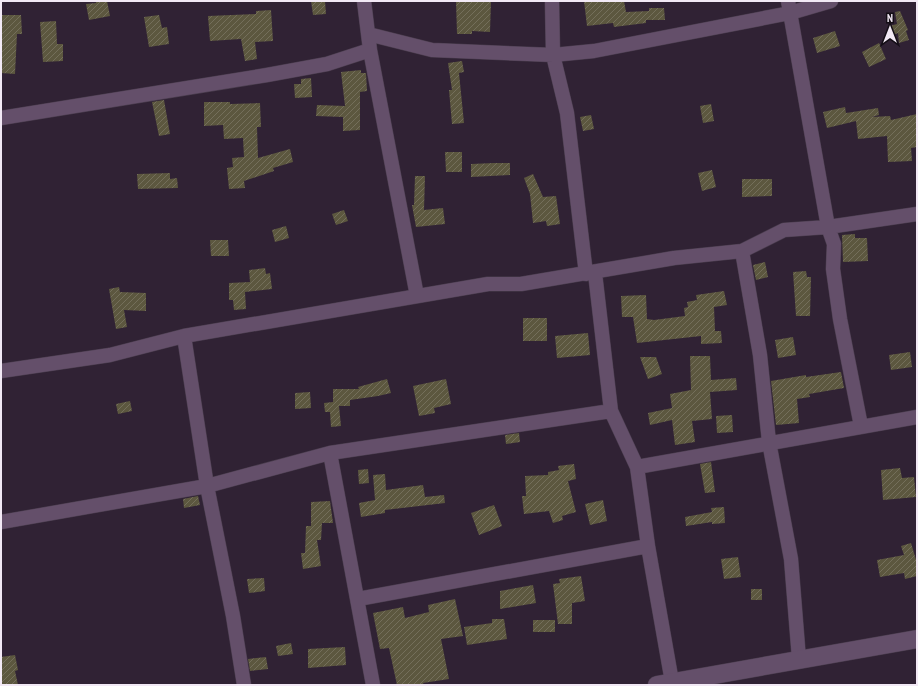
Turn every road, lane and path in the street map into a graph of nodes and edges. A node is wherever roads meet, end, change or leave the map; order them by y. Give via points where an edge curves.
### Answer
1 (364, 1) edge
2 (552, 1) edge
3 (831, 1) edge
4 (789, 7) edge
5 (368, 34) junction
6 (370, 50) junction
7 (552, 55) junction
8 (1, 118) edge
9 (917, 214) edge
10 (828, 227) junction
11 (742, 251) junction
12 (590, 274) junction
13 (417, 296) junction
14 (184, 336) junction
15 (1, 371) edge
16 (611, 411) junction
17 (917, 417) edge
18 (861, 426) junction
19 (769, 442) junction
20 (330, 453) junction
21 (637, 467) junction
22 (207, 486) junction
23 (1, 522) edge
24 (648, 546) junction
25 (358, 600) junction
26 (917, 639) edge
27 (799, 659) junction
28 (664, 684) edge
29 (244, 685) edge
30 (373, 685) edge

1 - 5 street
2 - 7 street
3 - 4 street
4 - 7 street via 594,51
4 - 10 street
5 - 6 street
5 - 7 street via 432,50
6 - 8 street via 327,64
6 - 13 street
7 - 12 street via 567,113
9 - 10 street
10 - 11 street via 784,230
10 - 18 street via 834,244 833,269 840,319
11 - 12 street via 674,258
11 - 19 street via 760,355
12 - 13 street via 521,284 488,284
12 - 16 street
13 - 14 street
14 - 15 street via 110,355
14 - 22 street
16 - 20 street
16 - 21 street
17 - 18 street
18 - 19 street
19 - 21 street
19 - 27 street via 791,559
20 - 22 street
20 - 25 street
21 - 24 street
22 - 23 street
22 - 29 street
24 - 25 street
24 - 28 street
25 - 30 street
26 - 27 street
27 - 28 street

